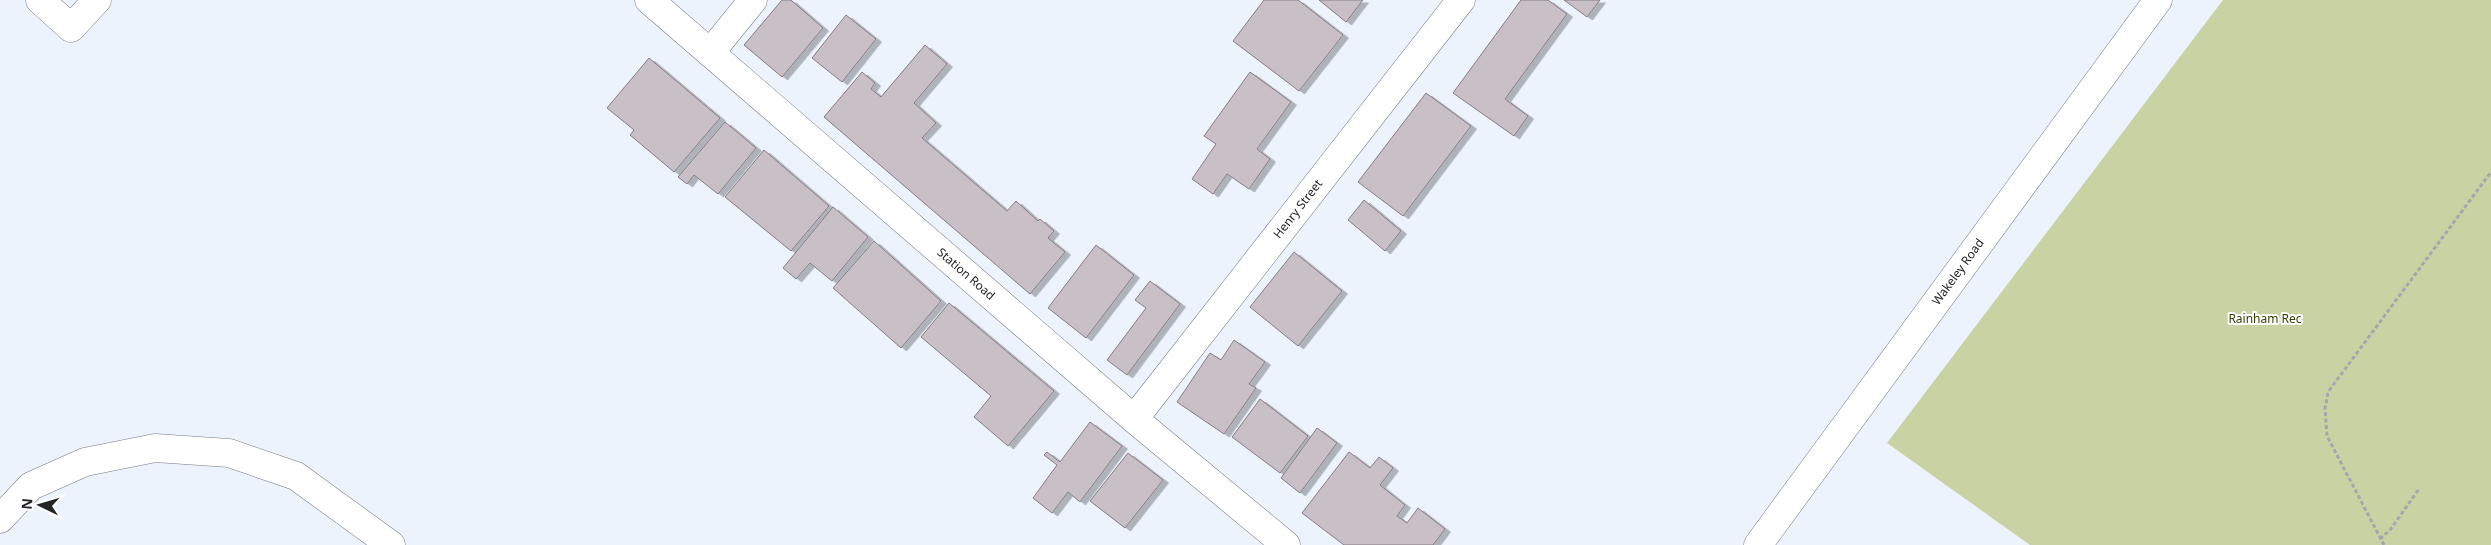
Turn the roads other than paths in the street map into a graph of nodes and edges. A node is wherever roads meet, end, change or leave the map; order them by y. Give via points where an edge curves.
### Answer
1 (97, 0) edge
2 (649, 0) edge
3 (753, 0) edge
4 (1461, 0) edge
5 (2158, 0) edge
6 (48, 8) edge
7 (710, 53) junction
8 (1134, 419) junction
9 (0, 519) edge
10 (1284, 544) edge
11 (391, 545) edge
12 (1758, 545) edge

1 - 6 street via 71,28
2 - 7 street, Station Road
3 - 7 street
4 - 8 street, Henry Street
5 - 12 street, Wakeley Road
7 - 8 street, Station Road
8 - 10 street, Station Road
9 - 11 street via 31,486 85,462 155,448 229,453 296,476

